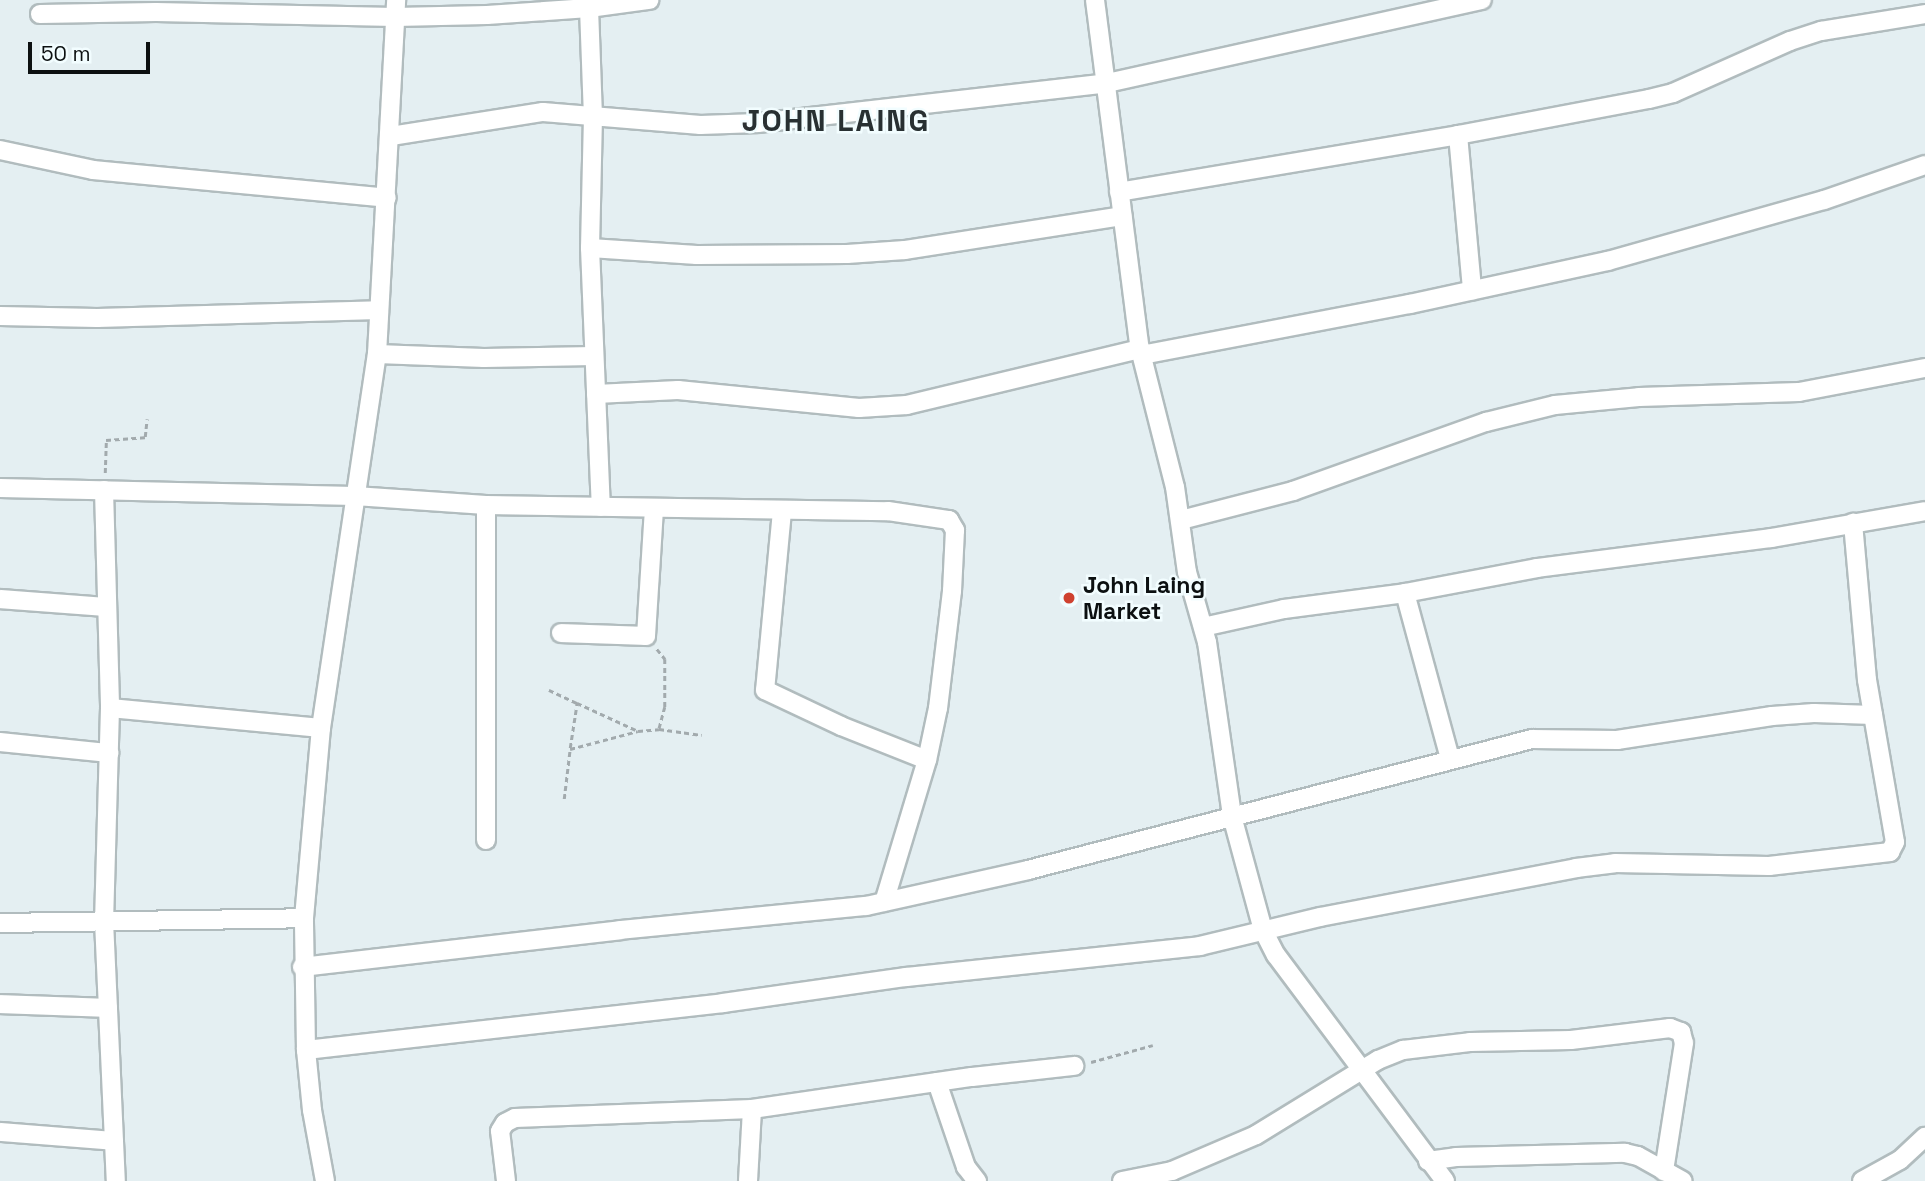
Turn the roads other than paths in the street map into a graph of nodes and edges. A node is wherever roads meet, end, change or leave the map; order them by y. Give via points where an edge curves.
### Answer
1 (649, 0) edge
2 (1095, 0) edge
3 (1482, 0) edge
4 (264, 7) edge
5 (396, 8) edge
6 (589, 8) junction
7 (1925, 13) edge
8 (40, 14) dead end
9 (1107, 83) junction
10 (593, 116) junction
11 (1458, 135) junction
12 (391, 136) junction
13 (0, 150) edge
14 (1925, 165) edge
15 (1119, 192) junction
16 (387, 198) junction
17 (1122, 216) junction
18 (590, 248) junction
19 (1472, 290) junction
20 (379, 310) junction
21 (0, 316) edge
22 (1141, 352) junction
23 (377, 354) junction
24 (594, 356) junction
25 (1925, 368) edge
26 (596, 394) junction
27 (0, 488) edge
28 (104, 490) junction
29 (355, 496) junction
30 (486, 505) junction
31 (601, 507) junction
32 (654, 508) junction
33 (782, 511) junction
34 (1925, 511) edge
35 (1181, 520) junction
36 (1853, 523) junction
37 (1405, 593) junction
38 (0, 599) edge
39 (107, 607) junction
40 (1203, 627) junction
41 (561, 633) dead end
42 (110, 708) junction
43 (1873, 715) junction
44 (321, 728) junction
45 (0, 742) edge
46 (109, 753) junction
47 (1450, 759) junction
48 (927, 760) junction
49 (1232, 816) junction
50 (486, 840) dead end
51 (884, 902) junction
52 (304, 918) junction
53 (104, 921) junction
54 (0, 923) edge
55 (1263, 930) junction
56 (302, 967) junction
57 (0, 1004) edge
58 (108, 1008) junction
59 (306, 1050) junction
60 (1074, 1066) road end
61 (1364, 1071) junction
62 (937, 1083) junction
63 (752, 1108) junction
64 (0, 1132) edge
65 (1925, 1137) edge
66 (114, 1141) junction
67 (1428, 1161) junction
68 (1664, 1171) junction
69 (116, 1181) edge
70 (325, 1181) edge
71 (506, 1181) edge
72 (748, 1181) edge
73 (977, 1181) edge
74 (1122, 1181) edge
75 (1445, 1181) edge
76 (1683, 1181) edge
77 (1862, 1181) edge

1 - 6 street
2 - 9 street
3 - 9 street
4 - 5 street
4 - 8 street
5 - 6 street via 487,15
5 - 12 street
6 - 10 street
7 - 11 street via 1800,37 1673,93
9 - 10 street via 758,123 700,125
9 - 15 street
10 - 12 street via 543,112
10 - 18 street
11 - 15 street
11 - 19 street
12 - 16 street
13 - 16 street via 93,170
14 - 19 street via 1723,230
15 - 17 street
16 - 20 street
17 - 18 street via 905,250 847,254 697,255
17 - 22 street
18 - 24 street
19 - 22 street
20 - 21 street via 97,318
20 - 23 street
22 - 26 street via 907,405 859,408 678,390
22 - 35 street
23 - 24 street
23 - 29 street
24 - 26 street
25 - 35 street via 1799,392 1639,397 1555,405 1486,422 1293,491
26 - 31 street
27 - 28 street
28 - 29 street
28 - 39 street
29 - 30 street
29 - 44 street
30 - 31 street
30 - 50 street
31 - 32 street
32 - 33 street
32 - 41 street via 646,636
33 - 48 street via 765,690
33 - 48 street via 905,512 953,523 952,591
34 - 36 street
35 - 40 street via 1187,572
36 - 37 street via 1537,568
36 - 43 street
37 - 40 street via 1284,609
37 - 47 street
38 - 39 street
39 - 42 street
40 - 49 street
42 - 44 street
42 - 46 street
43 - 47 street via 1772,716 1617,740 1532,739
43 - 55 street via 1895,842 1890,852 1769,866 1615,863
44 - 52 street
45 - 46 street
46 - 53 street
47 - 49 street
48 - 51 street
49 - 51 street
49 - 55 street
51 - 56 street via 793,916 620,930
52 - 53 street
52 - 56 street
53 - 54 street
53 - 58 street
55 - 59 street via 1149,953 906,977 723,1003
55 - 61 street via 1276,955
56 - 59 street
57 - 58 street
58 - 66 street
59 - 70 street
60 - 62 street
61 - 67 street
61 - 68 street via 1403,1050 1430,1045 1571,1040 1670,1028 1681,1032 1684,1043
61 - 74 street via 1214,1155 1172,1171
62 - 63 street
62 - 73 street via 966,1167
63 - 71 street via 515,1118 500,1131
63 - 72 street
64 - 66 street
65 - 77 street via 1900,1160
66 - 69 street
67 - 68 street via 1625,1153
67 - 75 street
68 - 76 street

